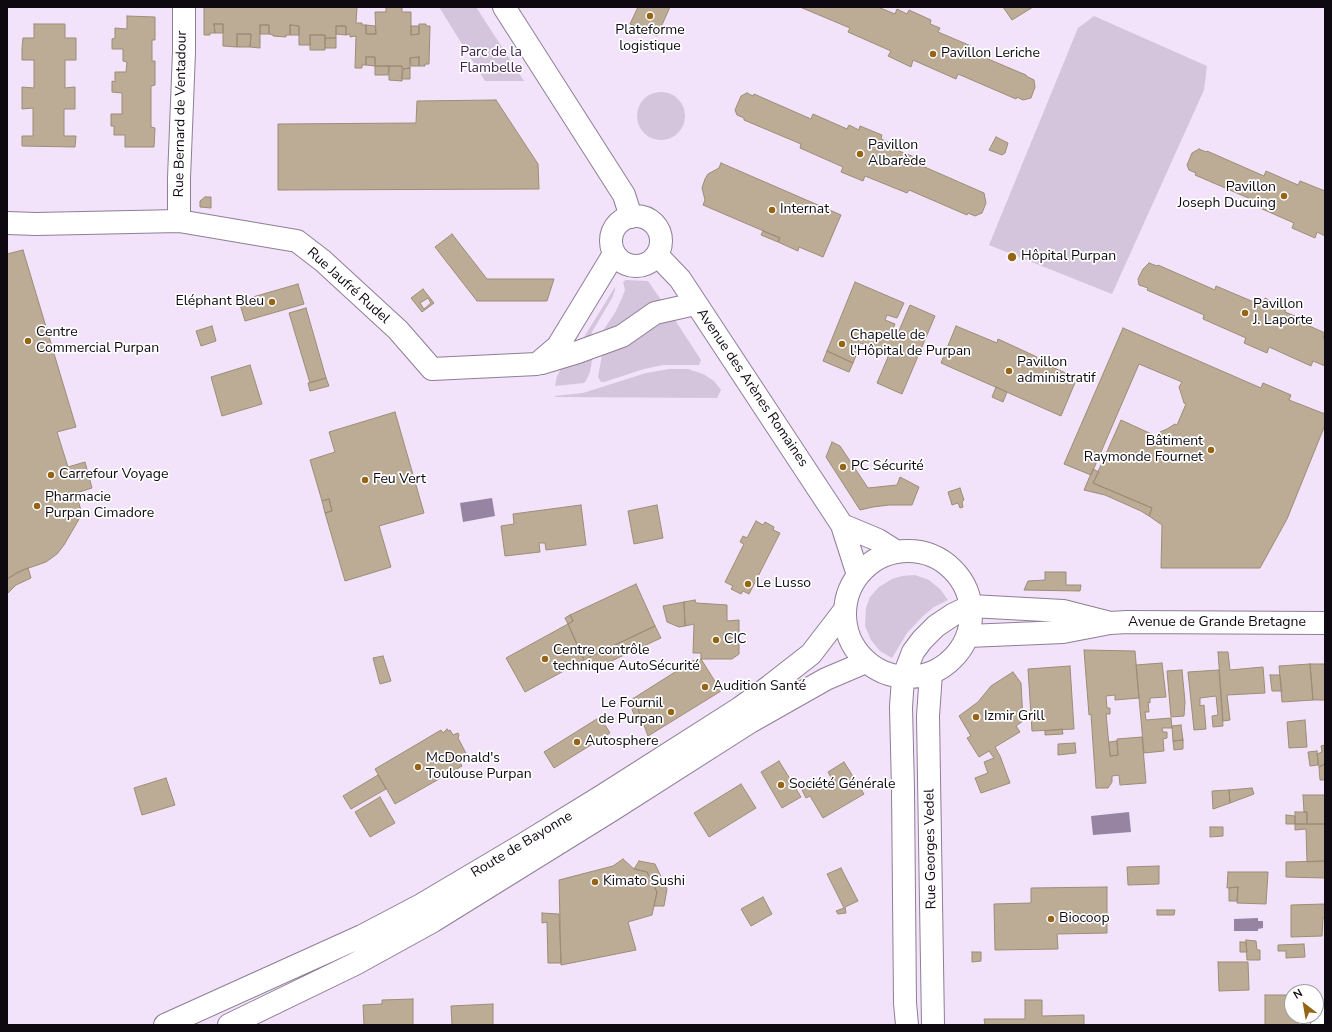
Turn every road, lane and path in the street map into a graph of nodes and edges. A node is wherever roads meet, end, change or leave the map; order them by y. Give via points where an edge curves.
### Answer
1 (184, 7) edge
2 (504, 7) edge
3 (630, 217) junction
4 (179, 221) junction
5 (7, 223) edge
6 (614, 254) junction
7 (657, 255) junction
8 (695, 304) junction
9 (537, 364) junction
10 (842, 525) junction
11 (897, 552) junction
12 (858, 575) junction
13 (971, 606) junction
14 (844, 611) junction
15 (1110, 623) junction
16 (1325, 623) edge
17 (968, 636) junction
18 (866, 662) junction
19 (931, 673) junction
20 (903, 678) junction
21 (1325, 1016) edge
22 (165, 1025) edge
23 (229, 1025) edge
24 (907, 1025) edge
25 (934, 1025) edge
26 (1322, 1025) edge

1 - 4 street, Rue Bernard de Ventadour
2 - 3 street via 624,195
3 - 6 street via 615,227 611,246
3 - 7 street via 645,218 657,227 662,241
4 - 5 street, Rue Jaufré Rudel
4 - 9 street, Rue Jaufré Rudel via 297,241 324,261 398,330 432,369
6 - 7 street via 622,262 632,266 643,266
6 - 9 street via 558,346
7 - 8 street, Avenue des Arènes Romaines via 680,279
8 - 9 street via 655,312 622,336
8 - 10 street, Avenue des Arènes Romaines
10 - 11 street via 872,537
10 - 12 street, Avenue des Arènes Romaines
11 - 12 street via 875,560
11 - 13 street via 920,552 946,563 958,574 966,587
12 - 14 street via 848,592
13 - 15 street, Avenue de Grande Bretagne via 1063,611
13 - 17 street
13 - 20 street, Rue Georges Vedel via 936,626 922,640 913,652
14 - 18 street via 846,630 855,649
14 - 22 street, Route de Bayonne via 811,654 740,708 537,836 382,926
15 - 16 street, Avenue de Grande Bretagne
15 - 17 street, Avenue de Grande Bretagne via 1063,632
17 - 19 street via 959,652
18 - 20 street via 882,672
18 - 23 street, Route de Bayonne via 826,678 750,722 433,922 355,964
19 - 20 street
19 - 25 street, Rue Georges Vedel via 928,716
20 - 24 street, Rue Georges Vedel via 901,708
21 - 26 street

